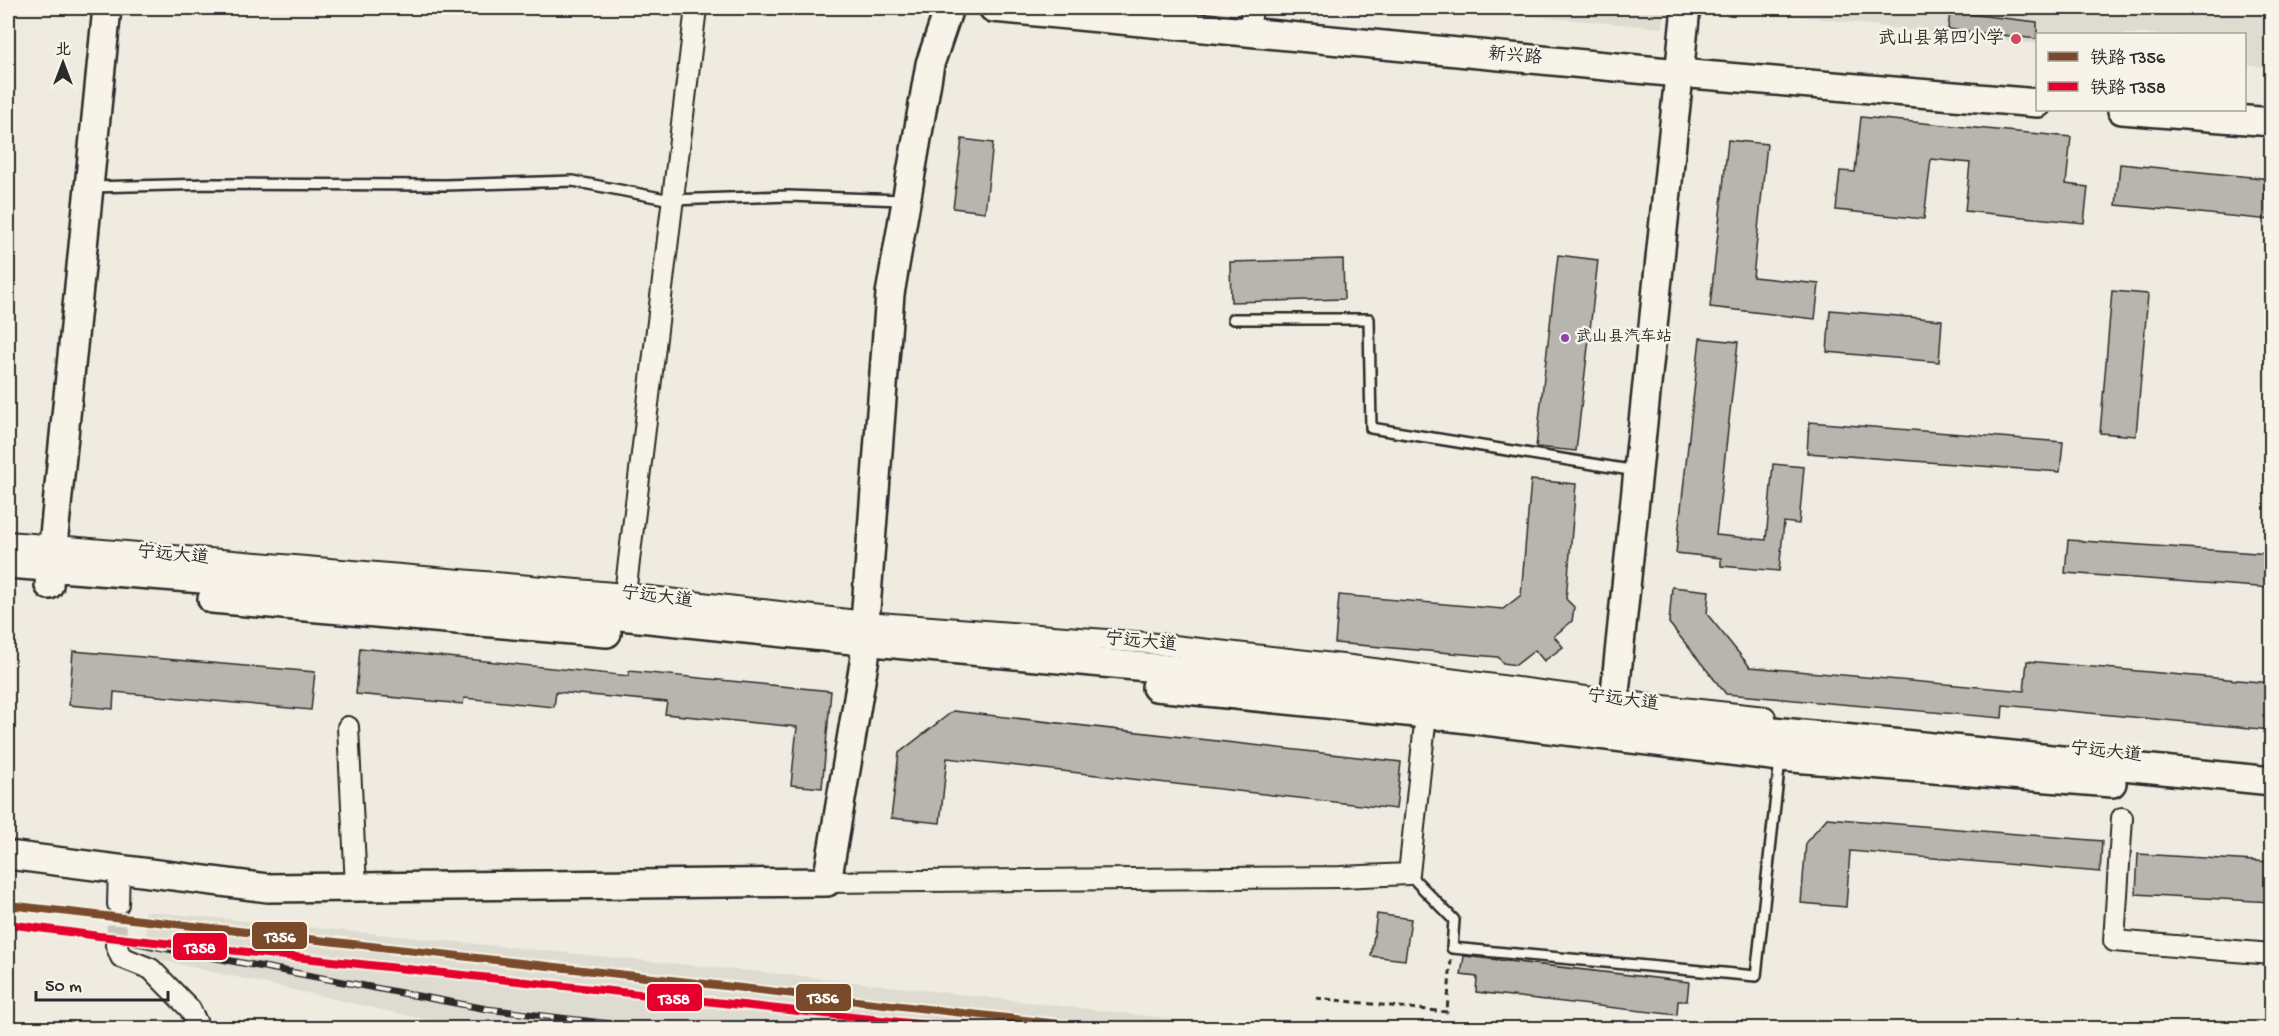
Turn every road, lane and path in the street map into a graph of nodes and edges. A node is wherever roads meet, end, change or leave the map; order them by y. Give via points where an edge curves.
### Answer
1 (107, 8) edge
2 (696, 8) edge
3 (949, 8) edge
4 (993, 8) edge
5 (1162, 8) edge
6 (1686, 8) edge
7 (1251, 18) edge
8 (1680, 65) junction
9 (2036, 86) edge
10 (2036, 102) edge
11 (2246, 102) edge
12 (2271, 105) edge
13 (2134, 111) edge
14 (2271, 122) edge
15 (88, 187) junction
16 (671, 200) junction
17 (906, 200) junction
18 (1233, 319) dead end
19 (1639, 472) junction
20 (8, 542) edge
21 (8, 564) edge
22 (51, 566) junction
23 (8, 582) edge
24 (625, 594) junction
25 (864, 640) junction
26 (1426, 714) junction
27 (1613, 717) junction
28 (348, 727) dead end
29 (1780, 757) junction
30 (2271, 770) edge
31 (2271, 782) edge
32 (2271, 796) edge
33 (2122, 818) dead end
34 (8, 855) edge
35 (118, 869) junction
36 (1409, 874) junction
37 (827, 882) junction
38 (356, 886) junction
39 (118, 904) tunnel mouth
40 (116, 945) dead end
41 (1452, 948) junction
42 (2271, 954) edge
43 (1316, 998) dead end
44 (199, 1029) edge

1 - 15 main road
2 - 16 street
3 - 17 main road via 930,64
4 - 7 main road, 新兴路
5 - 7 main road, 新兴路
6 - 8 main road
7 - 8 main road, 新兴路
8 - 9 main road, 新兴路
8 - 10 main road, 新兴路
8 - 19 main road
11 - 12 main road
13 - 14 main road
15 - 16 lane via 573,182
15 - 22 main road
16 - 17 lane via 788,196
16 - 24 street
17 - 25 main road via 890,294
18 - 19 lane via 1369,319 1371,428
19 - 27 main road
20 - 22 street, 宁远大道
21 - 22 main road, 宁远大道
22 - 23 main road, 宁远大道
22 - 24 street, 宁远大道
22 - 25 main road, 宁远大道 via 446,598
24 - 25 street, 宁远大道
25 - 26 main road, 宁远大道
25 - 27 main road, 宁远大道 via 1365,687
25 - 37 main road
26 - 27 main road, 宁远大道
26 - 36 street
27 - 29 main road, 宁远大道
27 - 30 street, 宁远大道
27 - 31 main road, 宁远大道
28 - 38 street
29 - 32 main road, 宁远大道
29 - 41 lane via 1756,976
33 - 42 street via 2114,941
34 - 35 main road
35 - 38 main road via 268,888
35 - 39 street
36 - 37 street
36 - 41 lane via 1455,920
37 - 38 main road
40 - 44 street via 121,957 152,969 190,1009
41 - 43 path via 1447,1012

